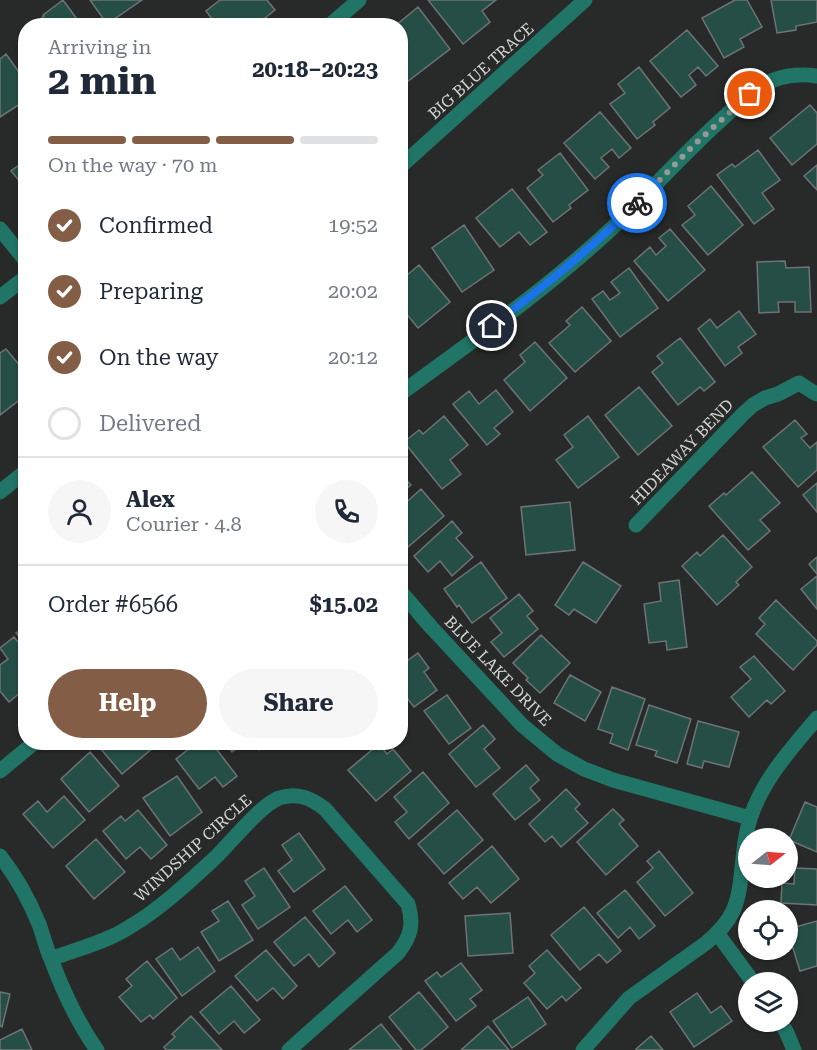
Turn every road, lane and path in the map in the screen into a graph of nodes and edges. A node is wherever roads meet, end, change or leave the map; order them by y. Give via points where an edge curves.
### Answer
1 (359, 0) edge
2 (585, 0) edge
3 (338, 18) edge
4 (817, 76) edge
5 (408, 160) edge
6 (0, 229) edge
7 (18, 251) edge
8 (18, 283) edge
9 (0, 297) edge
10 (408, 388) edge
11 (817, 393) edge
12 (18, 477) edge
13 (0, 492) edge
14 (636, 525) dead end
15 (408, 600) edge
16 (817, 718) edge
17 (25, 750) edge
18 (0, 771) edge
19 (750, 818) junction
20 (0, 856) edge
21 (717, 933) junction
22 (51, 959) junction
23 (746, 972) edge
24 (786, 1032) edge
25 (97, 1050) edge
26 (289, 1050) edge
27 (582, 1050) edge
28 (794, 1050) edge

1 - 3 street
2 - 5 street, BIG BLUE TRACE
4 - 10 street via 786,76 760,86 565,270
6 - 7 street
8 - 9 street
11 - 14 street, HIDEAWAY BEND via 799,383 753,405
12 - 13 street
15 - 19 street, BLUE LAKE DRIVE via 522,725 557,754 613,780
16 - 19 street via 774,770
17 - 18 street
19 - 21 street via 737,898
20 - 22 street via 26,894
21 - 23 street
21 - 27 street via 629,998
22 - 25 street via 69,1003
22 - 26 street, WINDSHIP CIRCLE via 104,940 153,911 277,799 289,795 315,800 408,904 411,930 398,953
24 - 28 street

